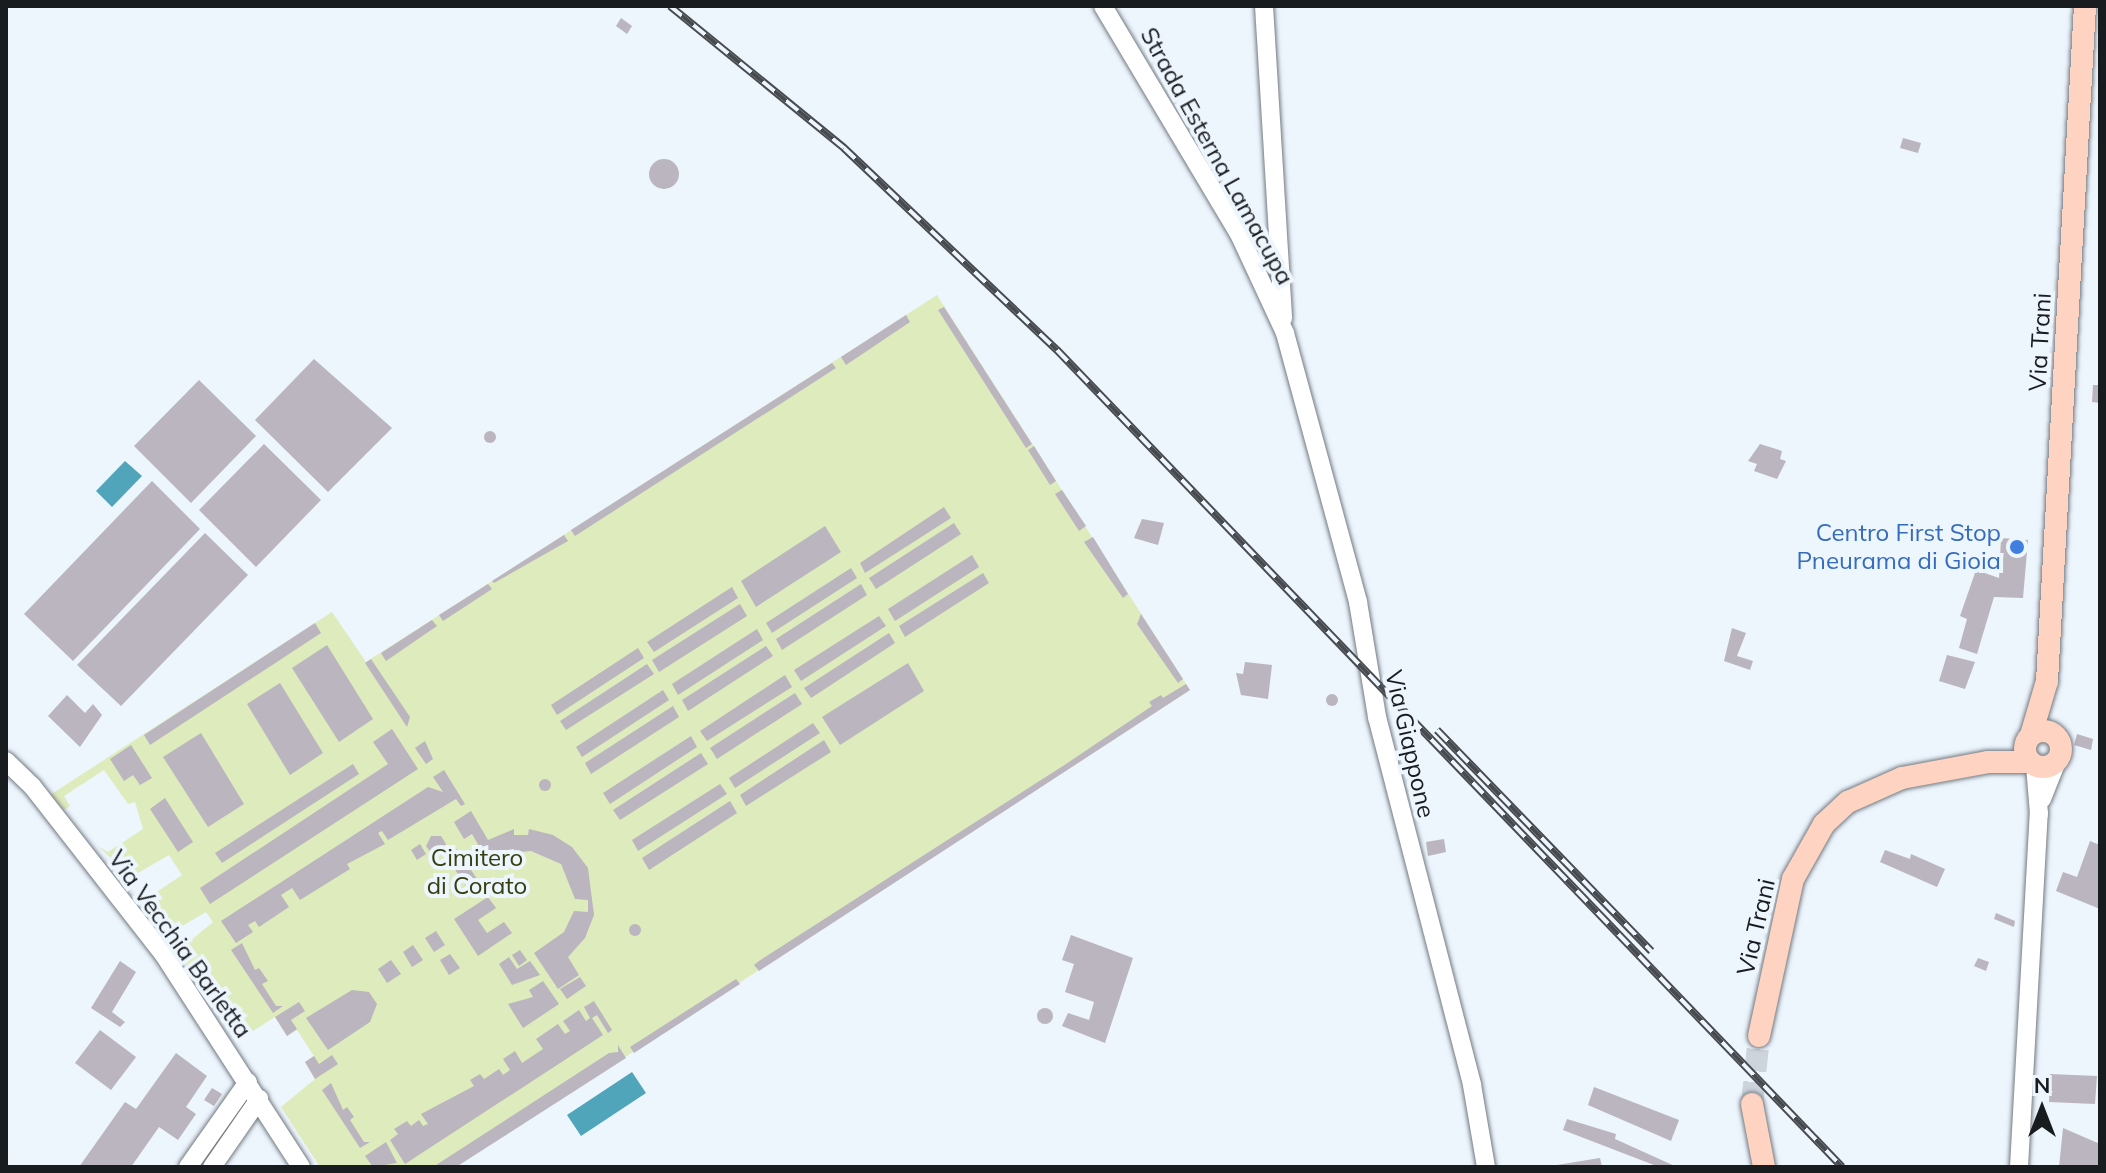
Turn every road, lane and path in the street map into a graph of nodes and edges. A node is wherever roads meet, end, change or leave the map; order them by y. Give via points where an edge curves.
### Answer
1 (1103, 6) edge
2 (1264, 6) edge
3 (2085, 6) edge
4 (1285, 333) junction
5 (2047, 681) junction
6 (2029, 737) junction
7 (2045, 757) junction
8 (6, 761) edge
9 (1988, 762) junction
10 (1759, 1036) tunnel mouth
11 (253, 1091) junction
12 (1752, 1104) tunnel mouth
13 (188, 1167) edge
14 (200, 1167) edge
15 (212, 1167) edge
16 (301, 1167) edge
17 (1486, 1167) edge
18 (1764, 1167) edge
19 (2019, 1167) edge

1 - 4 street, Strada Esterna Lamacupa via 1240,236
2 - 4 street
3 - 5 main road, Via Trani
4 - 17 street, Via Giappone via 1358,602 1377,717 1472,1085
5 - 6 main road
5 - 7 main road
6 - 7 main road
6 - 7 main road via 2043,731
6 - 9 main road
7 - 9 main road
7 - 19 street
8 - 11 street, Via Vecchia Barletta via 32,786 164,955
9 - 10 main road, Via Trani via 1873,787 1824,824 1793,879
11 - 13 street
11 - 14 street
11 - 15 street
11 - 16 street, Via Vecchia Barletta
12 - 18 main road

